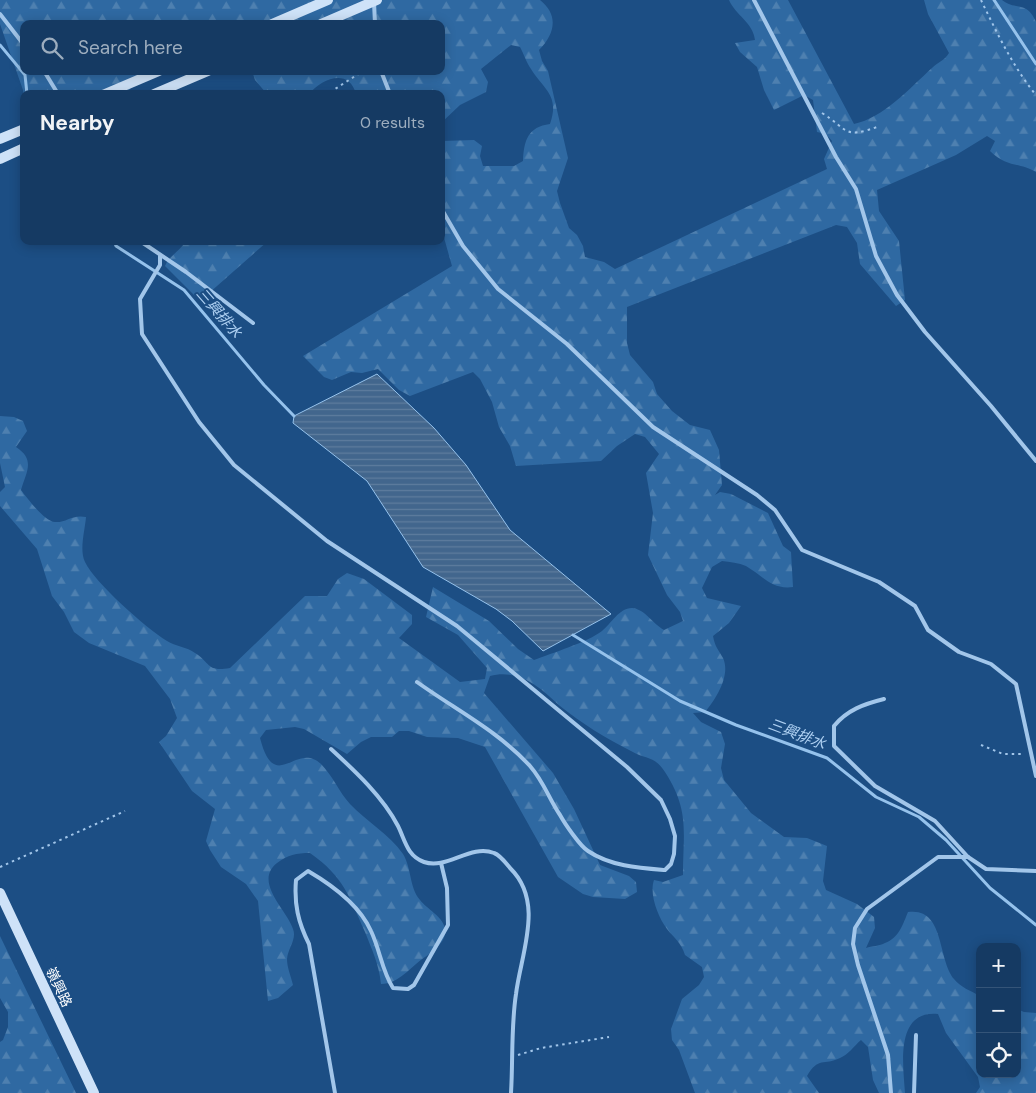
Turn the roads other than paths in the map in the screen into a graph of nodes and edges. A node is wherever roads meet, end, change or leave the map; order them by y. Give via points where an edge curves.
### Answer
1 (328, 0) edge
2 (375, 0) edge
3 (754, 0) edge
4 (0, 14) edge
5 (281, 20) edge
6 (330, 20) edge
7 (376, 20) edge
8 (20, 40) edge
9 (46, 75) edge
10 (150, 75) edge
11 (198, 75) edge
12 (383, 75) edge
13 (56, 90) edge
14 (114, 90) edge
15 (163, 90) edge
16 (388, 90) edge
17 (20, 131) edge
18 (0, 139) edge
19 (20, 150) edge
20 (0, 158) edge
21 (445, 215) edge
22 (145, 245) edge
23 (160, 256) junction
24 (253, 323) dead end
25 (1036, 461) edge
26 (417, 682) dead end
27 (884, 699) dead end
28 (331, 749) dead end
29 (1036, 776) edge
30 (968, 857) junction
31 (441, 863) junction
32 (1036, 870) edge
33 (0, 893) edge
34 (916, 1035) dead end
35 (94, 1093) edge
36 (335, 1093) edge
37 (511, 1093) edge
38 (891, 1093) edge
39 (914, 1093) edge

1 - 5 main road
2 - 6 main road
2 - 7 lane
3 - 25 lane via 836,157 856,188 876,256 897,295
4 - 8 lane
9 - 13 lane
10 - 14 main road
11 - 15 main road
12 - 16 lane
17 - 18 main road
19 - 20 main road
21 - 29 lane via 463,246 498,289 568,344 654,427 775,510 802,550 879,582 915,606 928,630 959,652 992,664 1016,684
22 - 23 lane
23 - 24 lane
23 - 26 lane via 160,265 140,299 142,334 199,422 234,465 327,541 457,626 627,767 661,800 670,818 675,836 671,864 665,870 621,865 586,851 559,815 551,795 531,767 489,729
27 - 30 lane via 864,704 842,717 834,726 834,746 875,786 935,821
28 - 31 lane via 381,801 398,826 407,849 423,862
30 - 32 lane via 986,869
30 - 38 lane via 938,857 866,909 855,928 853,944 888,1055
31 - 36 lane via 447,888 448,925 414,985 400,990 392,988 371,929 347,898 336,887 308,871 296,880 294,900 309,944
31 - 37 lane via 459,855 485,851 495,854 525,887 530,907 516,995
33 - 35 main road, 嶺興路
34 - 39 lane

